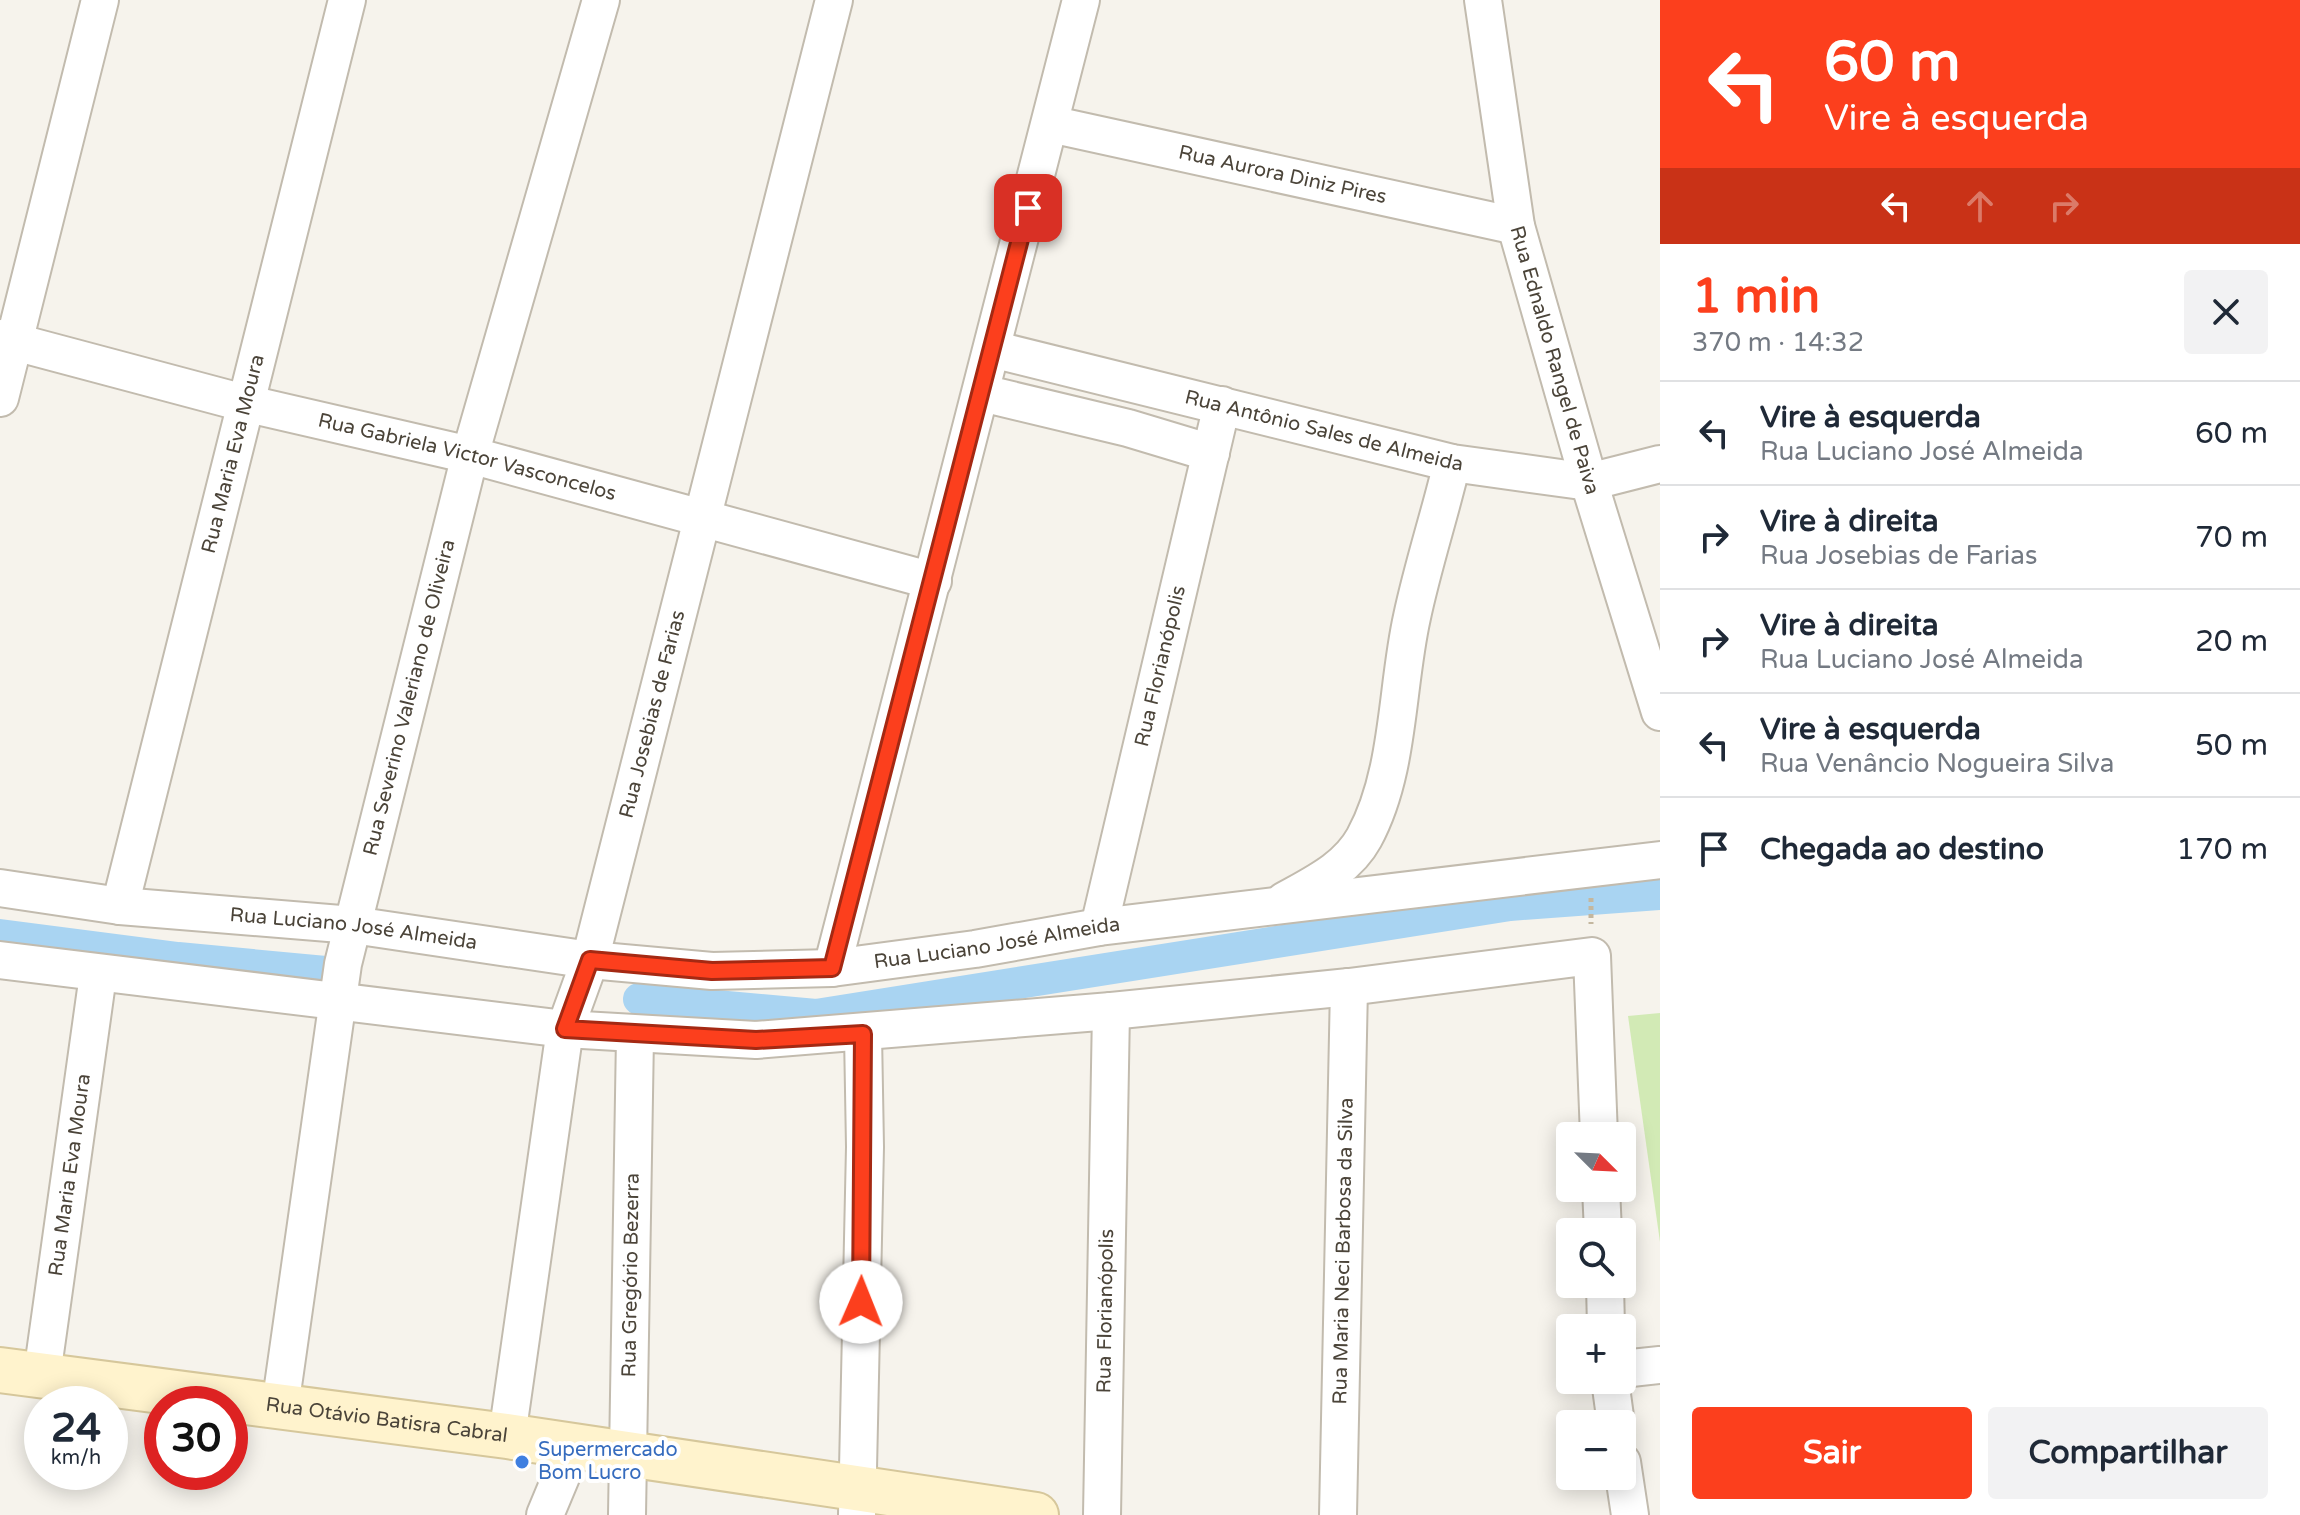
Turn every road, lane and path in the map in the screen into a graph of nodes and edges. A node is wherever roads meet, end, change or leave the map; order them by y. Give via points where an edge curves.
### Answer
1 (100, 0) edge
2 (347, 0) edge
3 (601, 0) edge
4 (834, 0) edge
5 (1081, 0) edge
6 (1483, 0) edge
7 (1050, 124) junction
8 (1516, 226) junction
9 (8, 340) edge
10 (992, 349) junction
11 (982, 393) junction
12 (0, 398) edge
13 (244, 403) junction
14 (1222, 405) junction
15 (1211, 453) junction
16 (470, 455) junction
17 (1452, 463) junction
18 (1660, 464) edge
19 (1589, 482) junction
20 (702, 519) junction
21 (933, 581) junction
22 (1660, 712) edge
23 (1660, 860) edge
24 (1591, 885) dead end
25 (0, 888) edge
26 (120, 906) junction
27 (1269, 910) junction
28 (353, 925) junction
29 (1099, 927) junction
30 (1591, 941) junction
31 (0, 960) edge
32 (590, 960) junction
33 (832, 968) junction
34 (98, 975) junction
35 (1349, 987) junction
36 (337, 1001) junction
37 (1111, 1011) junction
38 (565, 1029) junction
39 (863, 1034) junction
40 (635, 1036) junction
41 (1598, 1122) edge
42 (1660, 1365) edge
43 (1636, 1368) edge
44 (21, 1372) edge
45 (280, 1407) junction
46 (507, 1436) junction
47 (573, 1448) junction
48 (628, 1457) junction
49 (1626, 1490) edge
50 (857, 1502) edge
51 (545, 1515) edge
52 (627, 1515) edge
53 (1036, 1515) edge
54 (1102, 1515) edge
55 (1338, 1515) edge
56 (1630, 1515) edge

1 - 9 street
2 - 13 street, Rua Maria Eva Moura
3 - 16 street, Rua Severino Valeriano de Oliveira
4 - 20 street, Rua Josebias de Farias
5 - 7 street
6 - 8 street, Rua Ednaldo Rangel de Paiva
7 - 8 street, Rua Aurora Diniz Pires
7 - 10 street
8 - 19 street, Rua Ednaldo Rangel de Paiva
9 - 12 street
9 - 13 street, Rua Gabriela Victor Vasconcelos
10 - 11 street
10 - 14 street, Rua Antônio Sales de Almeida
11 - 15 street
11 - 21 street
13 - 16 street, Rua Gabriela Victor Vasconcelos
13 - 26 street, Rua Maria Eva Moura
14 - 15 street, Rua Florianópolis
14 - 17 street, Rua Antônio Sales de Almeida
15 - 29 street, Rua Florianópolis
16 - 20 street, Rua Gabriela Victor Vasconcelos
16 - 28 street, Rua Severino Valeriano de Oliveira
17 - 19 street, Rua Antônio Sales de Almeida
17 - 27 street via 1412,617 1388,767 1375,813 1346,863
18 - 19 street, Rua Antônio Sales de Almeida
19 - 22 street, Rua Ednaldo Rangel de Paiva
20 - 21 street, Rua Gabriela Victor Vasconcelos
20 - 32 street, Rua Josebias de Farias
21 - 33 street
23 - 27 street, Rua Luciano José Almeida
24 - 30 path
25 - 26 street, Rua Luciano José Almeida
26 - 28 street, Rua Luciano José Almeida
27 - 29 street, Rua Luciano José Almeida
28 - 32 street, Rua Luciano José Almeida
28 - 36 street, Rua Severino Valeriano de Oliveira
29 - 33 street, Rua Luciano José Almeida
30 - 35 street
30 - 41 street
31 - 34 street
32 - 33 street, Rua Luciano José Almeida via 712,971
32 - 38 street, Rua Josebias de Farias
34 - 36 street
34 - 44 street, Rua Maria Eva Moura
35 - 37 street
35 - 55 street, Rua Maria Neci Barbosa da Silva
36 - 38 street
36 - 45 street, Rua Severino Valeriano de Oliveira
37 - 39 street
37 - 54 street, Rua Florianópolis
38 - 40 street
38 - 46 street, Rua Josebias de Farias
39 - 40 street via 756,1040
39 - 50 street
40 - 48 street, Rua Gregório Bezerra
42 - 43 street
44 - 45 street, Rua Otávio Batisra Cabral
45 - 46 street, Rua Otávio Batisra Cabral
46 - 47 street, Rua Otávio Batisra Cabral
47 - 48 street, Rua Otávio Batisra Cabral
47 - 51 street
48 - 50 street, Rua Otávio Batisra Cabral
48 - 52 street, Rua Gregório Bezerra
49 - 56 street
50 - 53 street, Rua Otávio Batisra Cabral

